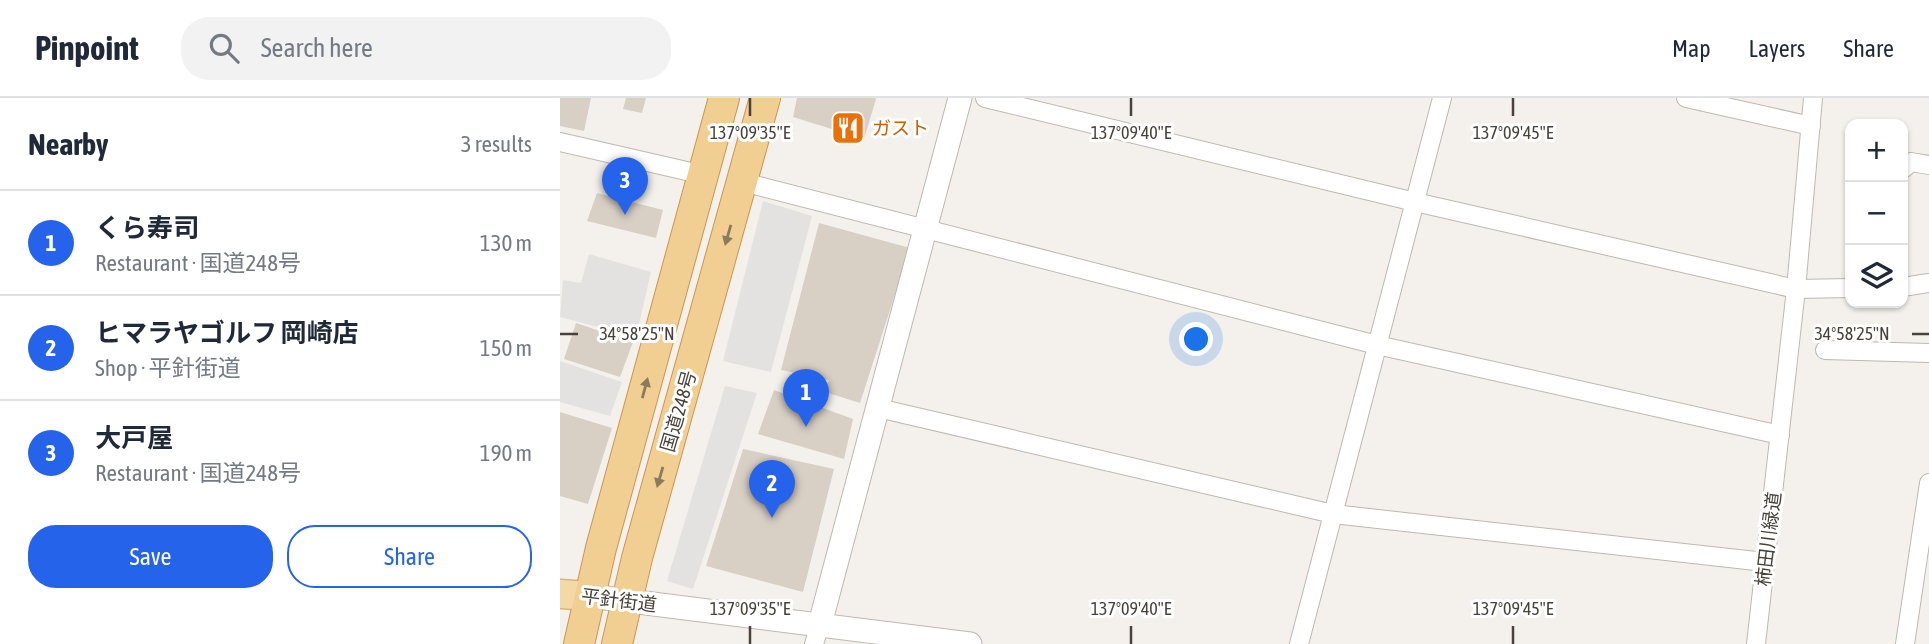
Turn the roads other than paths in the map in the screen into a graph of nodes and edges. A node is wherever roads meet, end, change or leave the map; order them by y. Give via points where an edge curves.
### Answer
1 (724, 98) edge
2 (765, 98) edge
3 (960, 98) edge
4 (985, 98) edge
5 (1442, 98) edge
6 (1686, 98) edge
7 (1813, 98) edge
8 (1811, 126) junction
9 (560, 142) edge
10 (1908, 165) edge
11 (1929, 165) edge
12 (704, 175) junction
13 (743, 182) junction
14 (1415, 202) junction
15 (925, 229) junction
16 (1929, 283) edge
17 (1908, 286) edge
18 (1845, 288) edge
19 (1796, 289) junction
20 (1377, 345) junction
21 (1825, 350) dead end
22 (1929, 353) edge
23 (878, 408) junction
24 (1780, 435) junction
25 (1929, 483) edge
26 (1333, 514) junction
27 (1765, 562) junction
28 (560, 594) edge
29 (590, 596) junction
30 (627, 601) junction
31 (817, 634) edge
32 (579, 644) edge
33 (618, 644) edge
34 (970, 644) edge
35 (1300, 644) edge
36 (1756, 644) edge
37 (1905, 644) edge

1 - 12 highway, 国道248号
2 - 13 highway, 国道248号
3 - 15 street
4 - 14 street
5 - 14 street
6 - 8 street
7 - 8 street
8 - 19 street
9 - 12 street
10 - 11 street
29 -> 12 highway, 国道248号
13 - 15 street
13 -> 30 highway, 国道248号
14 - 19 street
14 - 20 street
15 - 20 street
15 - 23 street
16 - 17 street
18 - 19 street
19 - 24 street, 柿田川緑道
20 - 24 street
20 - 26 street
21 - 22 street
23 - 26 street
23 - 31 street
24 - 27 street, 柿田川緑道
25 - 37 street
26 - 27 street
26 - 35 street
27 - 36 street, 柿田川緑道
28 - 29 main road, 平針街道
29 - 30 street, 平針街道
29 - 32 highway, 国道248号
30 - 31 street, 平針街道
30 - 33 highway, 国道248号
31 - 34 street, 平針街道

